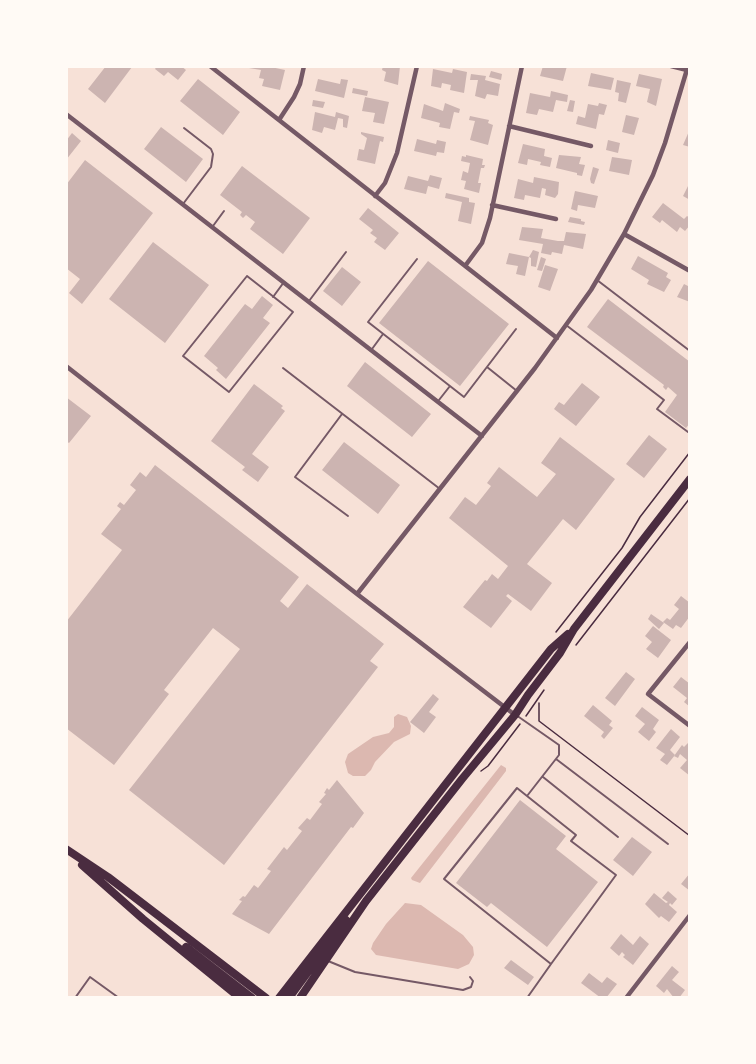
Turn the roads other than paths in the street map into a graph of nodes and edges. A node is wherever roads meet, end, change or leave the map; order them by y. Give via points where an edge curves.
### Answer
1 (210, 66) edge
2 (304, 66) edge
3 (417, 66) edge
4 (522, 66) edge
5 (671, 66) edge
6 (688, 68) edge
7 (68, 115) edge
8 (279, 120) junction
9 (66, 123) edge
10 (509, 126) junction
11 (184, 128) dead end
12 (591, 146) dead end
13 (375, 196) junction
14 (183, 204) junction
15 (492, 205) junction
16 (224, 211) dead end
17 (556, 219) dead end
18 (212, 226) junction
19 (624, 234) junction
20 (346, 252) dead end
21 (417, 259) dead end
22 (465, 266) junction
23 (690, 271) edge
24 (597, 280) junction
25 (284, 282) junction
26 (273, 297) junction
27 (309, 301) junction
28 (566, 325) junction
29 (516, 329) dead end
30 (383, 334) junction
31 (557, 338) junction
32 (371, 350) junction
33 (690, 351) edge
34 (66, 366) edge
35 (283, 368) dead end
36 (487, 368) junction
37 (450, 386) junction
38 (517, 391) junction
39 (438, 402) junction
40 (342, 414) junction
41 (690, 430) edge
42 (482, 436) junction
43 (690, 479) edge
44 (440, 489) junction
45 (348, 516) dead end
46 (357, 594) junction
47 (574, 628) junction
48 (690, 642) edge
49 (506, 707) junction
50 (516, 715) junction
51 (690, 726) edge
52 (556, 759) junction
53 (542, 777) junction
54 (527, 796) junction
55 (618, 837) dead end
56 (668, 844) dead end
57 (66, 850) edge
58 (374, 876) junction
59 (690, 915) edge
60 (143, 919) junction
61 (311, 957) junction
62 (324, 958) junction
63 (551, 964) junction
64 (470, 977) dead end
65 (75, 998) edge
66 (119, 998) edge
67 (240, 998) edge
68 (252, 998) edge
69 (266, 998) edge
70 (279, 998) edge
71 (289, 998) edge
72 (300, 998) edge
73 (527, 998) edge
74 (626, 998) edge

1 - 8 street
2 - 8 street via 294,97
3 - 13 street via 397,153
4 - 10 street
5 - 6 street
6 - 19 street via 665,143
7 - 9 lane
7 - 14 street
8 - 13 street
10 - 12 street
10 - 15 street
11 - 14 lane via 212,149 213,154 210,166
13 - 22 street
14 - 18 street
15 - 17 street
15 - 22 street via 482,243
16 - 18 lane
18 - 25 street
19 - 23 street
19 - 24 street
20 - 27 lane
21 - 30 lane via 368,322
22 - 31 street
24 - 28 street
24 - 33 lane
25 - 26 lane
25 - 27 street
26 - 26 lane via 247,276 183,356 229,392 293,312
27 - 32 street
28 - 31 street
28 - 41 lane via 664,400 657,409
29 - 36 lane
30 - 32 lane
30 - 37 lane
31 - 38 street
32 - 39 street
34 - 46 street
35 - 40 lane
36 - 37 lane via 464,397
36 - 38 lane
37 - 39 lane
38 - 42 street
39 - 42 street
40 - 44 lane
40 - 45 lane via 296,477
42 - 44 street
43 - 47 main road
44 - 46 street
46 - 49 street
47 - 49 main road via 551,649
47 - 50 main road
48 - 51 street via 648,694
49 - 50 street
49 - 58 main road
50 - 52 lane via 559,746
50 - 62 main road
52 - 53 lane
52 - 56 lane
53 - 54 lane
53 - 55 lane
54 - 63 lane via 576,835 571,841 616,875
54 - 63 lane via 517,788 444,879
57 - 60 highway
57 - 69 highway via 108,876
58 - 61 main road
58 - 62 main road
59 - 74 street
60 - 67 highway
60 - 68 highway
61 - 62 lane
61 - 70 main road
62 - 64 lane via 355,972 463,990 471,987
62 - 71 main road
62 - 72 main road
63 - 73 lane
65 - 66 lane via 90,977

